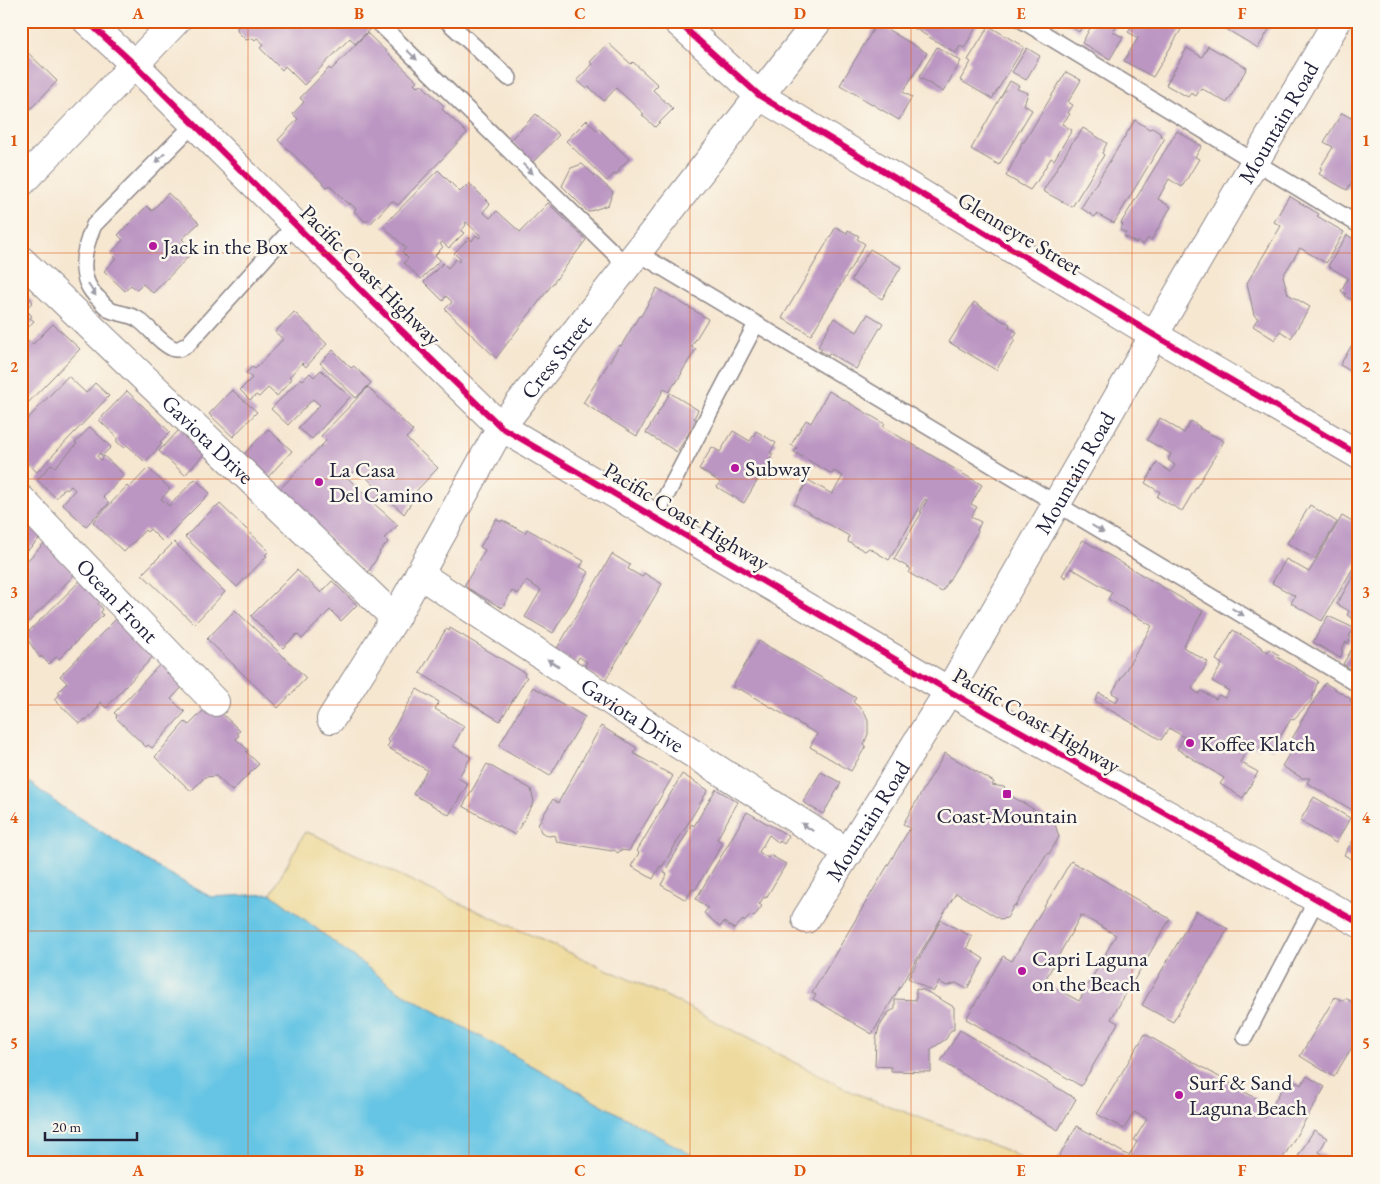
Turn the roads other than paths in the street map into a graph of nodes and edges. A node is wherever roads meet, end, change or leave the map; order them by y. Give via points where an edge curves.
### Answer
1 (87, 21) edge
2 (176, 21) edge
3 (377, 21) edge
4 (446, 21) edge
5 (677, 21) edge
6 (818, 21) edge
7 (1023, 21) edge
8 (1337, 21) edge
9 (134, 64) junction
10 (509, 78) dead end
11 (760, 96) junction
12 (194, 124) junction
13 (1255, 162) junction
14 (21, 183) edge
15 (295, 225) junction
16 (1359, 225) edge
17 (21, 260) edge
18 (632, 260) junction
19 (756, 324) junction
20 (1154, 335) junction
21 (501, 427) junction
22 (1359, 456) edge
23 (21, 499) edge
24 (1056, 504) junction
25 (655, 517) junction
26 (419, 574) junction
27 (395, 618) junction
28 (1359, 685) edge
29 (949, 691) junction
30 (215, 702) dead end
31 (331, 719) dead end
32 (849, 853) junction
33 (1317, 899) junction
34 (806, 919) dead end
35 (1359, 923) edge
36 (1245, 1037) dead end

1 - 9 main road, Pacific Coast Highway
2 - 9 main road
3 -> 18 lane
4 - 10 lane
5 - 11 main road, Glenneyre Street
6 - 11 main road, Cress Street
7 - 13 lane
8 - 13 main road, Mountain Road
9 - 12 main road, Pacific Coast Highway
9 - 14 main road
11 - 18 main road, Cress Street
11 - 20 main road, Glenneyre Street
12 - 15 main road, Pacific Coast Highway
12 -> 15 lane via 94,225 83,260 84,276 92,293 110,309 138,319 168,346 181,348
13 - 16 lane
13 - 20 main road, Mountain Road
15 - 21 main road, Pacific Coast Highway
17 - 27 main road, Gaviota Drive
18 - 19 lane
18 - 21 main road, Cress Street
19 - 24 lane
19 - 25 lane
20 - 22 main road, Glenneyre Street
20 - 24 main road, Mountain Road
21 - 25 main road, Pacific Coast Highway
21 - 26 main road, Cress Street
23 - 30 main road, Ocean Front
24 -> 28 lane
24 - 29 main road, Mountain Road
25 - 29 main road, Pacific Coast Highway
26 - 27 main road, Cress Street
32 -> 26 main road, Gaviota Drive
27 - 31 main road, Cress Street
29 - 32 main road, Mountain Road
29 - 33 main road, Pacific Coast Highway
32 - 34 main road, Mountain Road
33 - 35 main road, Pacific Coast Highway
33 - 36 lane

